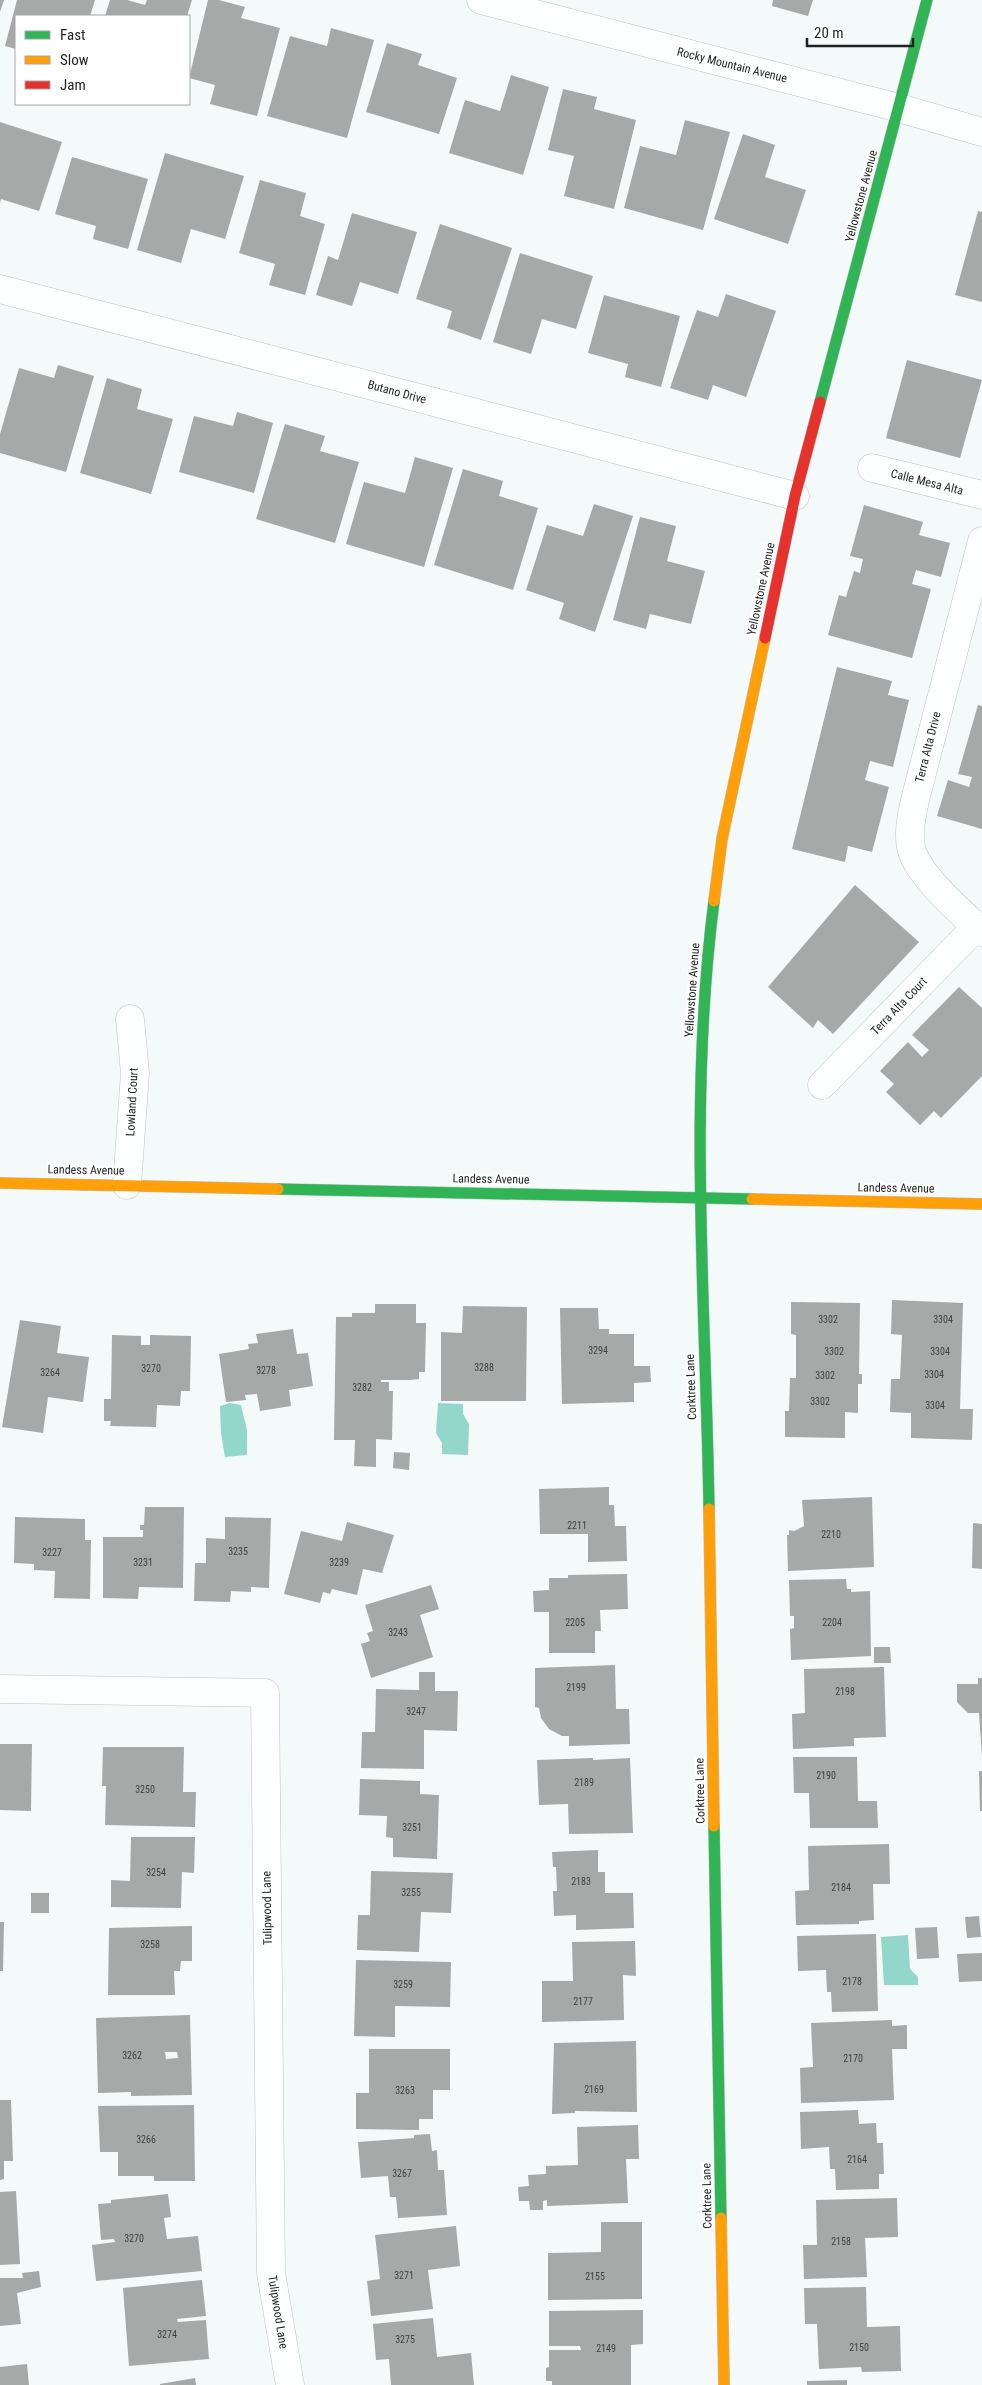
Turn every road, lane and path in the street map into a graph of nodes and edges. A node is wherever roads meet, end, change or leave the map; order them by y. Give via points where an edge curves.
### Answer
1 (481, 0) edge
2 (927, 0) edge
3 (899, 108) junction
4 (982, 132) edge
5 (0, 289) edge
6 (872, 468) dead end
7 (982, 495) edge
8 (795, 496) junction
9 (982, 541) edge
10 (979, 929) edge
11 (130, 1019) dead end
12 (822, 1085) dead end
13 (0, 1183) edge
14 (127, 1185) junction
15 (702, 1197) junction
16 (982, 1204) edge
17 (0, 1689) edge
18 (290, 2385) edge
19 (724, 2385) edge

1 - 3 street, Rocky Mountain Avenue
2 - 3 street, Yellowstone Avenue
3 - 4 street, Rocky Mountain Avenue
3 - 8 street, Yellowstone Avenue
5 - 8 street, Butano Drive
6 - 7 street, Calle Mesa Alta
8 - 15 street, Yellowstone Avenue via 722,839 706,964
9 - 10 street, Terra Alta Drive via 910,826 911,848 923,872
10 - 12 street, Terra Alta Court
11 - 14 street, Lowland Court via 136,1073
13 - 14 street, Landess Avenue
14 - 15 street, Landess Avenue
15 - 16 street, Landess Avenue
15 - 19 street, Corktree Lane
17 - 18 street, Tulipwood Lane via 265,1693 271,2273

